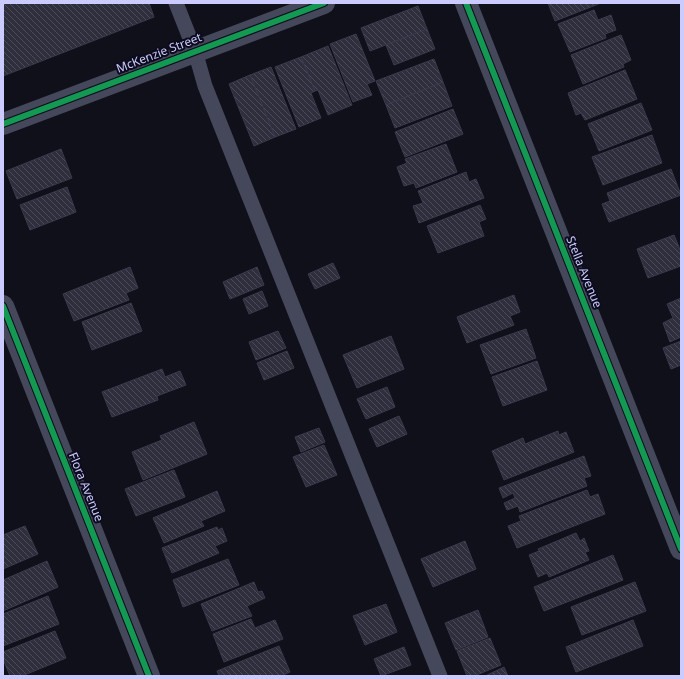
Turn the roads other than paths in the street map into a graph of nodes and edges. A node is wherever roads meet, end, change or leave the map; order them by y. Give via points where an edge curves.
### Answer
1 (176, 3) edge
2 (324, 3) edge
3 (466, 3) edge
4 (195, 51) junction
5 (3, 124) edge
6 (3, 306) edge
7 (681, 549) edge
8 (149, 676) edge
9 (440, 676) edge

1 - 4 lane
2 - 4 street, McKenzie Street
3 - 7 street, Stella Avenue
4 - 5 street, McKenzie Street
4 - 9 lane via 211,101
6 - 8 street, Flora Avenue

